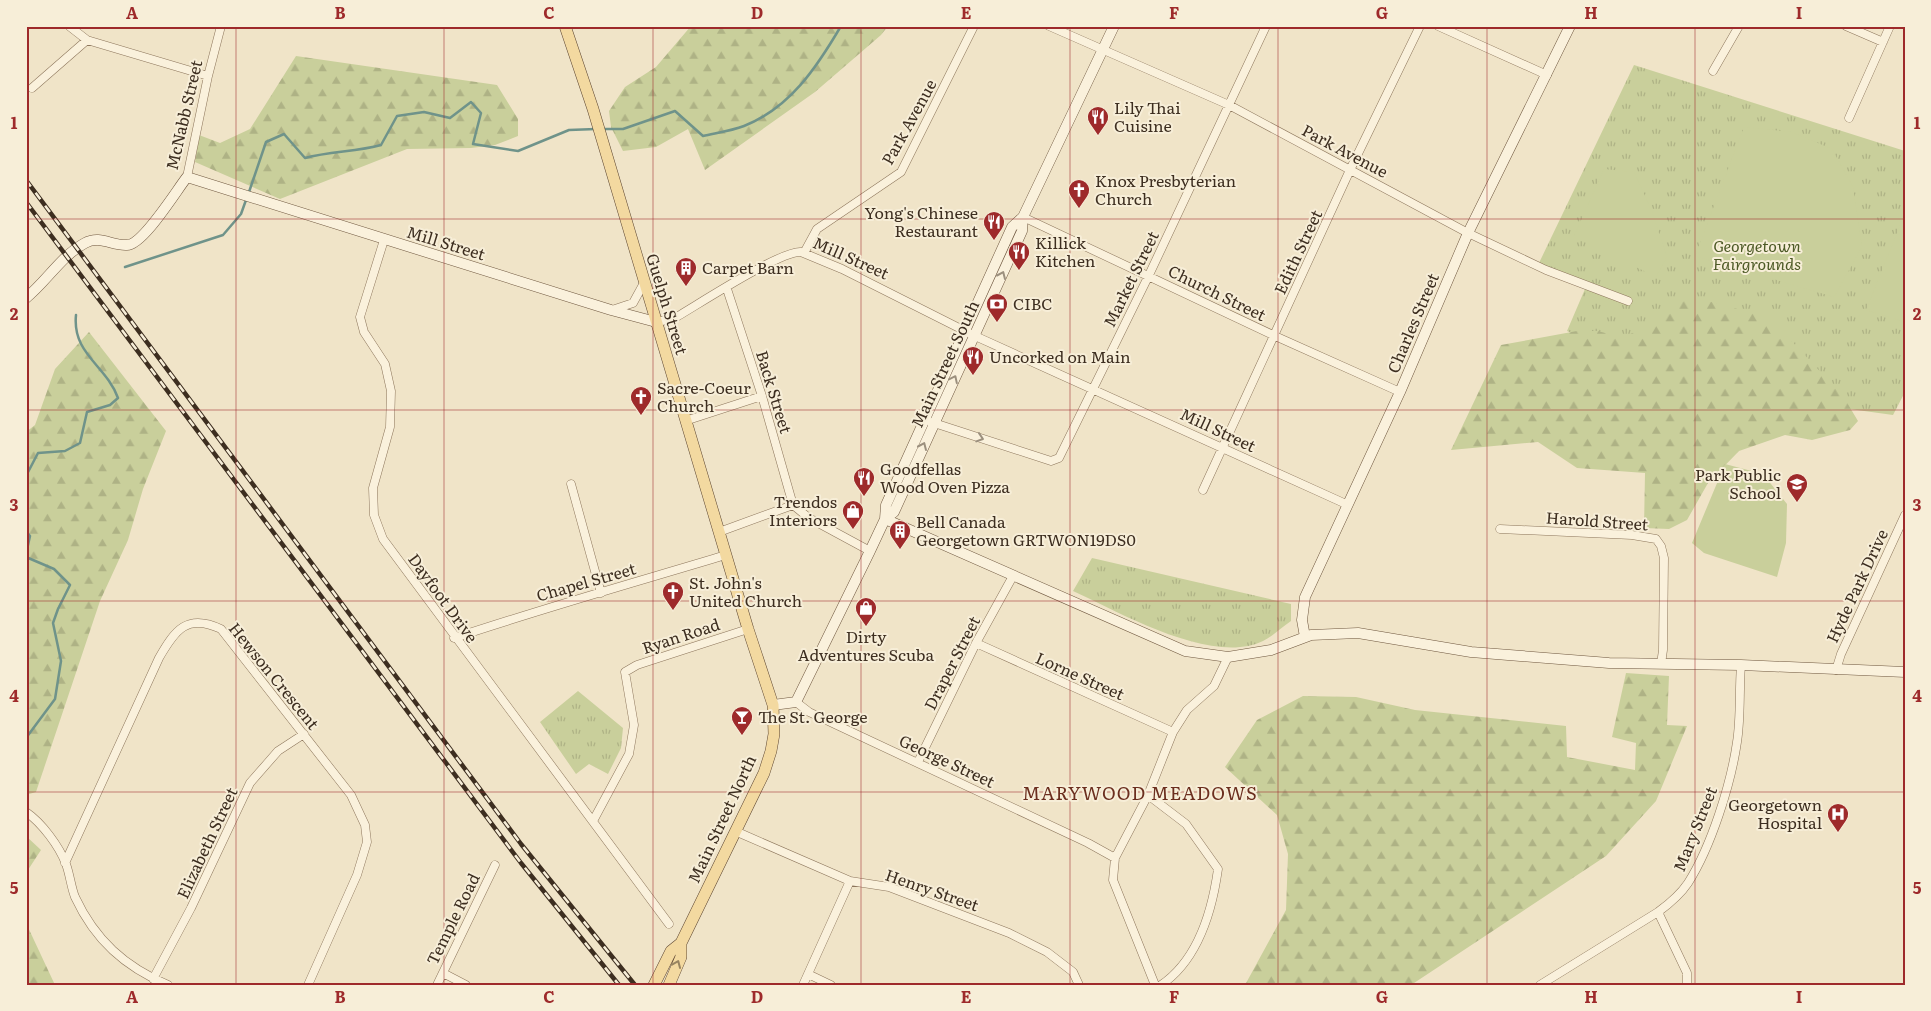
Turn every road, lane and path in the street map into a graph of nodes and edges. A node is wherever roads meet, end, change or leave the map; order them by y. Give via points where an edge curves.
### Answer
1 (69, 26) edge
2 (221, 26) edge
3 (565, 26) edge
4 (974, 26) edge
5 (1049, 26) edge
6 (1114, 26) edge
7 (1266, 26) edge
8 (1420, 26) edge
9 (1438, 26) edge
10 (1570, 26) edge
11 (1739, 26) edge
12 (1846, 26) edge
13 (1890, 26) edge
14 (87, 40) junction
15 (1883, 42) junction
16 (1102, 51) junction
17 (1713, 71) dead end
18 (1547, 75) junction
19 (208, 76) junction
20 (32, 88) dead end
21 (1229, 105) junction
22 (1849, 118) dead end
23 (1350, 170) junction
24 (186, 177) junction
25 (1023, 217) junction
26 (1468, 233) junction
27 (384, 240) junction
28 (804, 253) junction
29 (1149, 275) junction
30 (644, 283) junction
31 (727, 289) junction
32 (27, 300) edge
33 (1628, 301) dead end
34 (611, 310) junction
35 (656, 322) junction
36 (971, 334) junction
37 (1275, 336) junction
38 (1093, 389) junction
39 (1400, 392) junction
40 (762, 396) junction
41 (686, 421) junction
42 (929, 421) junction
43 (1220, 448) junction
44 (571, 484) dead end
45 (1203, 490) dead end
46 (793, 504) junction
47 (1346, 504) junction
48 (1905, 515) edge
49 (884, 519) junction
50 (1500, 529) dead end
51 (719, 532) junction
52 (870, 551) junction
53 (726, 555) junction
54 (1013, 576) junction
55 (601, 593) junction
56 (748, 628) junction
57 (1305, 637) junction
58 (454, 638) junction
59 (976, 643) junction
60 (1228, 657) junction
61 (1661, 664) junction
62 (1741, 665) junction
63 (1836, 670) junction
64 (1905, 672) edge
65 (796, 702) junction
66 (773, 705) junction
67 (1173, 732) junction
68 (304, 734) junction
69 (918, 762) junction
70 (1148, 795) junction
71 (26, 812) edge
72 (594, 820) junction
73 (735, 831) junction
74 (1115, 858) junction
75 (65, 863) junction
76 (495, 865) dead end
77 (850, 881) junction
78 (1658, 912) junction
79 (670, 924) dead end
80 (681, 943) junction
81 (443, 973) junction
82 (808, 974) junction
83 (153, 979) junction
84 (168, 985) edge
85 (308, 985) edge
86 (437, 985) edge
87 (466, 985) edge
88 (654, 985) edge
89 (669, 985) edge
90 (803, 985) edge
91 (831, 985) edge
92 (1079, 985) edge
93 (1156, 985) edge
94 (1161, 985) edge
95 (1540, 985) edge
96 (1686, 985) edge

1 - 14 street
2 - 19 street, McNabb Street
3 - 30 main road, Guelph Street
4 - 28 street, Park Avenue via 900,172 816,229
5 - 16 street, Park Avenue
6 - 16 street, Main Street South
7 - 21 street, Market Street
8 - 23 street, Edith Street
9 - 18 street
10 - 18 street, Charles Street
11 - 17 street
12 - 15 street
13 - 15 street
14 - 19 street
14 - 20 street
15 - 22 street
16 - 21 street, Park Avenue
16 - 25 street, Main Street South
18 - 26 street, Charles Street
19 - 24 street, McNabb Street
21 - 23 street, Park Avenue
21 - 29 street, Market Street
23 - 26 street, Park Avenue
23 - 37 street, Edith Street
24 - 27 street, Mill Street
24 - 32 street, McNabb Street via 139,241 126,246 99,240 86,242 64,258
25 - 29 street, Church Street
25 - 36 street, Main Street South via 1012,227
26 - 33 street, Park Avenue via 1546,270
26 - 39 street, Charles Street
27 - 34 street, Mill Street
27 - 58 street, Dayfoot Drive via 360,317 364,332 385,364 391,391 390,427 373,488 374,516 383,538
28 - 31 street, Mill Street via 795,251 776,259
28 - 36 street, Mill Street
29 - 37 street, Church Street
29 - 38 street, Market Street
30 - 34 street via 633,303
30 - 35 main road, Guelph Street
31 - 35 street, Mill Street via 673,319
31 - 40 street, Back Street
34 - 35 street, Mill Street
35 - 41 main road, Guelph Street
36 - 38 street, Mill Street
36 - 42 street, Main Street South
37 - 39 street, Church Street
37 - 43 street, Edith Street
42 -> 38 street, Market Street via 1057,461
38 - 43 street, Mill Street
39 - 47 street, Charles Street
40 - 41 street
40 - 46 street, Back Street
41 - 51 main road, Guelph Street
42 - 49 street, Main Street South via 886,505
43 - 45 street, Edith Street
43 - 47 street, Mill Street
44 - 55 street
46 - 51 street
46 - 52 street via 809,518
47 - 57 street, Charles Street via 1305,597 1302,620
48 - 63 street, Hyde Park Drive
49 - 52 street, Main Street South
49 - 54 street
50 - 61 street, Harold Street via 1632,535 1656,540 1664,558
51 - 53 main road, Guelph Street
52 - 65 street, Main Street South
53 - 55 street, Chapel Street
53 - 56 main road, Guelph Street
54 - 59 street, Draper Street
54 - 60 street via 1185,650
55 - 58 street, Chapel Street
56 - 66 main road, Guelph Street
56 - 72 street, Ryan Road via 637,665 625,672 634,724 629,754
57 - 60 street via 1271,650
57 - 61 street via 1358,634 1471,652
58 - 72 street, Dayfoot Drive
59 - 67 street, Lorne Street
59 - 69 street, Draper Street
60 - 67 street via 1214,686 1187,710
61 - 62 street
62 - 63 street
62 - 78 street, Mary Street via 1738,741 1727,790 1688,883
63 - 64 street
65 - 66 street
65 - 69 street, George Street via 809,712
66 - 73 main road, Main Street North via 771,751 764,773
67 - 70 street
68 - 75 street, Hewson Crescent via 221,629 205,622 182,627 173,634 159,658
68 - 83 street, Elizabeth Street via 278,751 250,783 191,908
68 - 85 street, Hewson Crescent via 351,795 365,825 367,842 357,875
69 - 74 street, George Street
70 - 74 street
70 - 94 street via 1186,824 1218,870 1214,901 1200,938 1176,974
71 - 75 street via 53,841
72 - 79 street, Dayfoot Drive
73 - 77 street, Henry Street
73 - 80 main road, Main Street North
74 - 93 street via 1113,880
75 - 83 street via 75,896 90,925 112,953
76 - 81 street, Temple Road
77 - 82 street
77 - 92 street, Henry Street via 890,887 1010,933 1047,952 1073,972
78 - 95 street, Mary Street
78 - 96 street via 1687,972
80 - 88 main road, Main Street North via 671,951
89 -> 80 main road, Main Street North via 681,957
81 - 86 street, Temple Road
81 - 87 street
82 - 90 street
82 - 91 street
83 - 84 street

